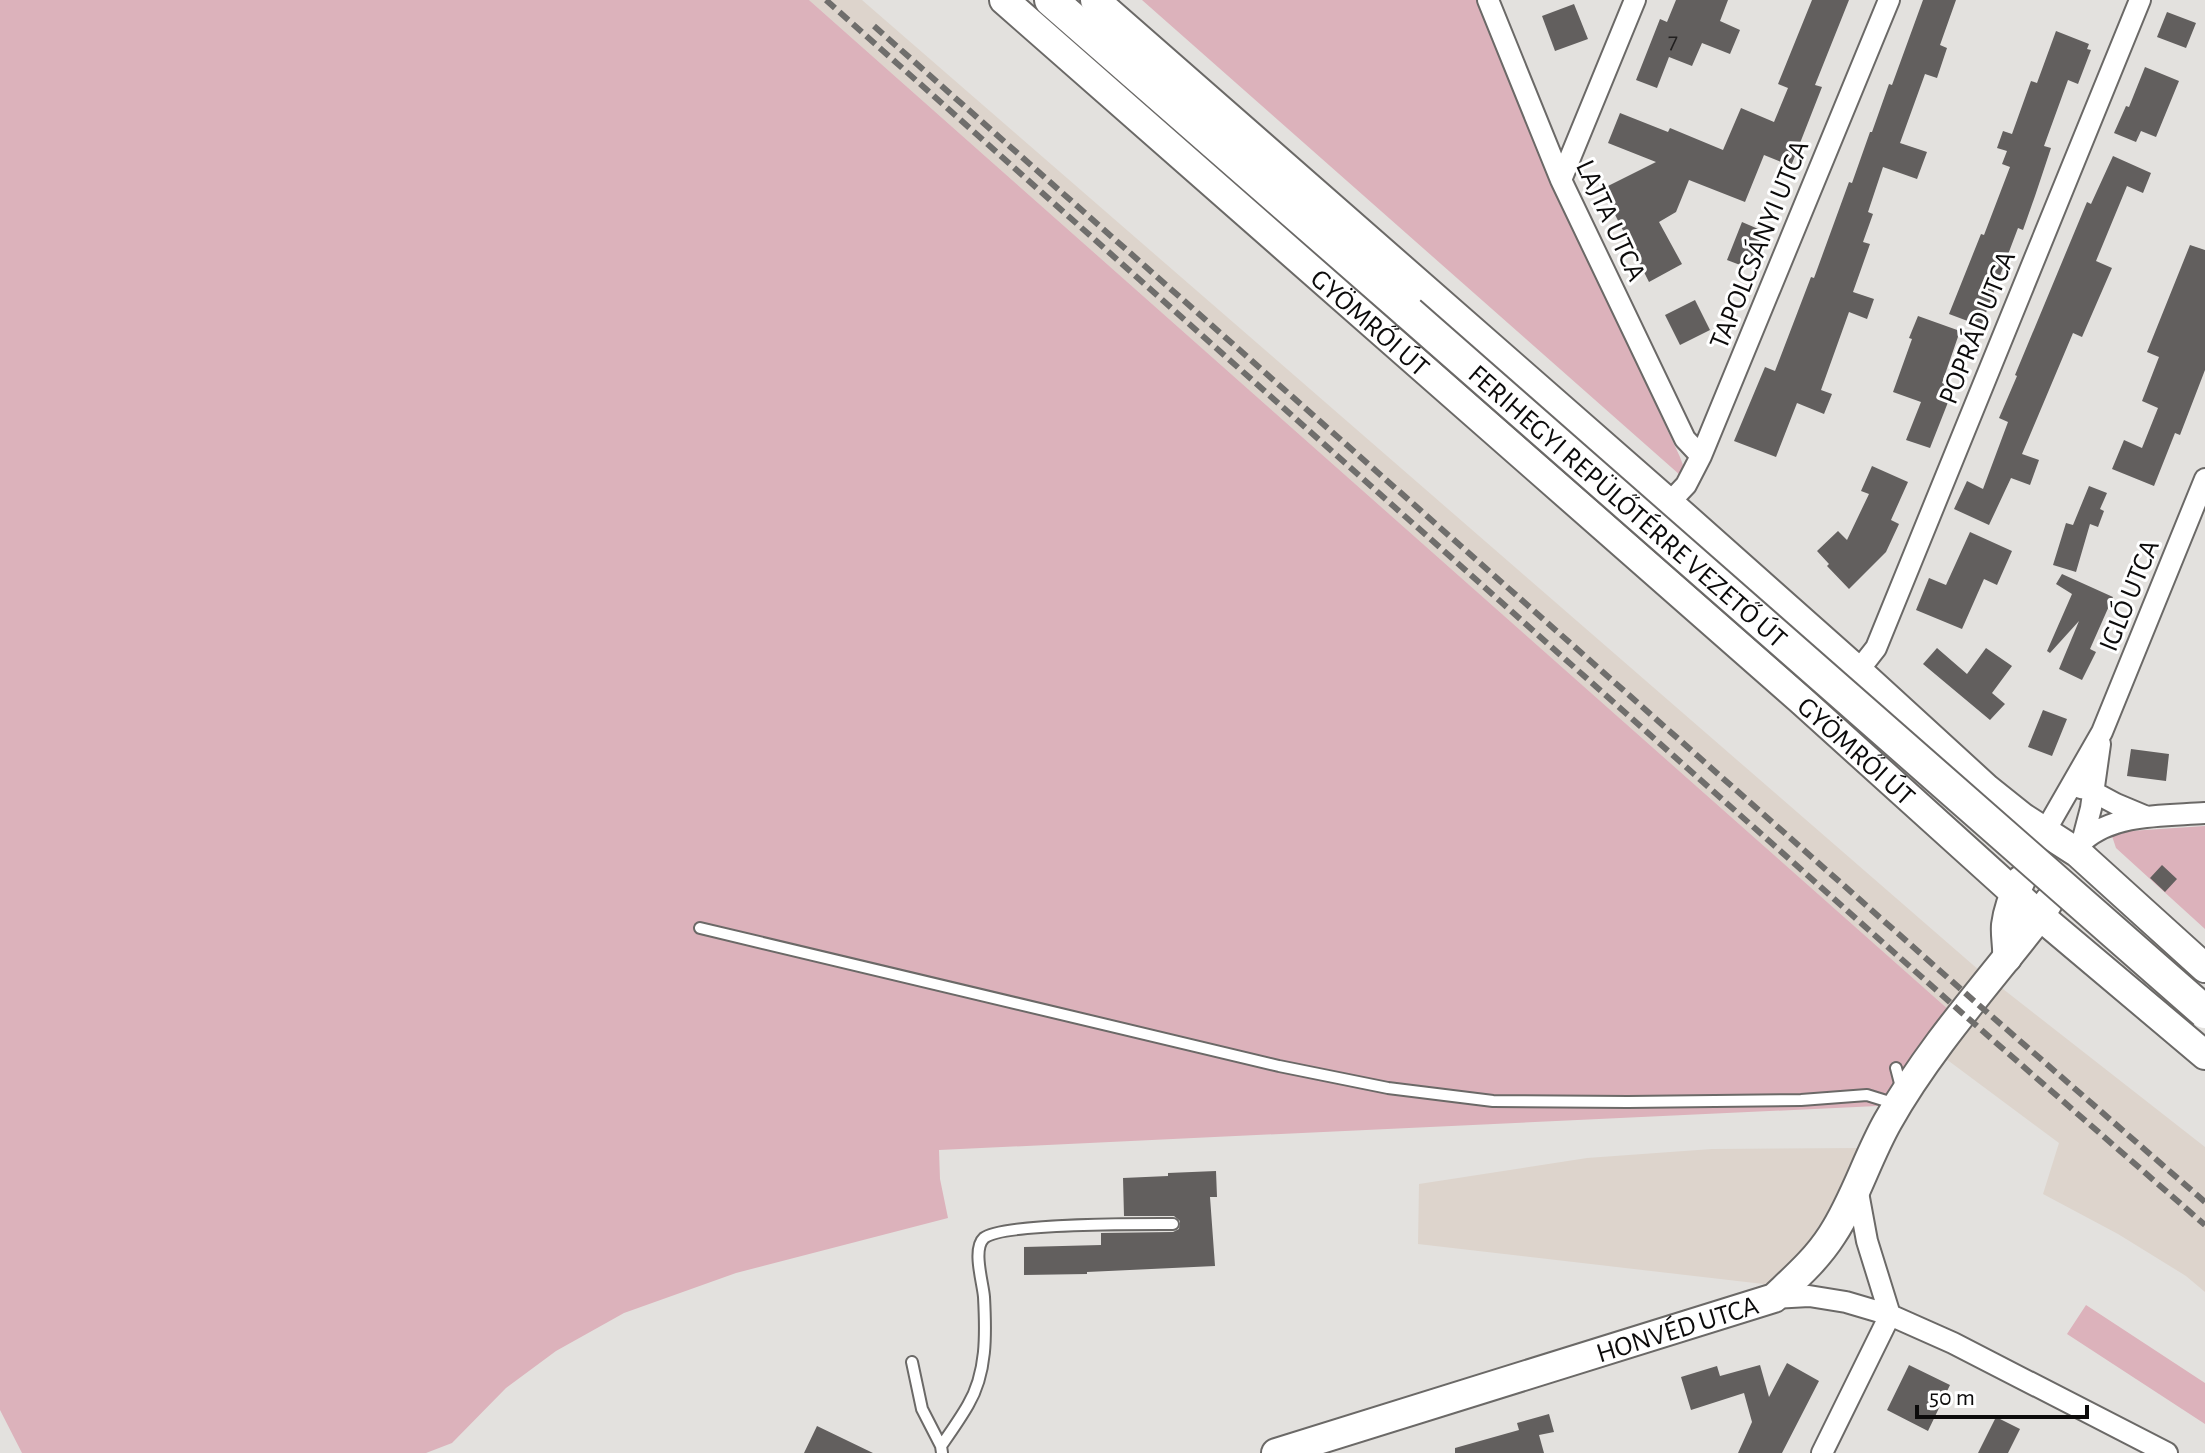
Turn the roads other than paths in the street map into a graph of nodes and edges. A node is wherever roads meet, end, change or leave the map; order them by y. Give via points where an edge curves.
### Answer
1 (1004, 0) edge
2 (1051, 0) edge
3 (1095, 0) edge
4 (1488, 0) edge
5 (1635, 0) edge
6 (1889, 0) edge
7 (2140, 0) edge
8 (1561, 180) junction
9 (1701, 456) junction
10 (2205, 479) edge
11 (1669, 503) junction
12 (1858, 671) junction
13 (2102, 732) junction
14 (2067, 792) junction
15 (2093, 792) junction
16 (2205, 813) edge
17 (2147, 817) junction
18 (2044, 833) junction
19 (1957, 841) junction
20 (2080, 847) junction
21 (2015, 893) junction
22 (2040, 916) junction
23 (700, 928) dead end
24 (2006, 928) junction
25 (2072, 942) junction
26 (2007, 958) junction
27 (2205, 968) edge
28 (2205, 1012) edge
29 (2205, 1055) edge
30 (1896, 1068) dead end
31 (1900, 1101) junction
32 (1857, 1187) junction
33 (1173, 1224) dead end
34 (1774, 1298) junction
35 (1890, 1315) junction
36 (912, 1362) dead end
37 (941, 1450) edge
38 (2157, 1451) edge
39 (1276, 1453) edge
40 (1822, 1453) edge

1 - 19 street, GYÖMRŐI ÚT
2 - 28 main road, FERIHEGYI REPÜLŐTÉRRE VEZETŐ ÚT, bridge
3 - 11 street
4 - 8 street, LAJTA UTCA
5 - 8 street
6 - 9 street, TAPOLCSÁNYI UTCA
7 - 12 street, POPRÁD UTCA via 1876,648
8 - 9 street, LAJTA UTCA via 1685,439
9 - 11 street, TAPOLCSÁNYI UTCA
10 - 13 street, IGLÓ UTCA
11 - 12 street
12 - 18 street via 1987,789
13 - 14 street, IGLÓ UTCA
13 - 15 street, IGLÓ UTCA
14 - 15 street
14 - 18 street, IGLÓ UTCA
15 - 17 street
15 - 20 street, IGLÓ UTCA
16 - 17 street
17 - 20 street via 2107,826
18 - 20 street
18 - 21 street
19 - 21 street, GYÖMRŐI ÚT
19 - 24 street
20 - 22 street, HONVÉD UTCA
20 - 27 street
21 - 22 street, GYÖMRŐI ÚT
21 - 24 street
22 - 25 street, GYÖMRŐI ÚT
22 - 26 street, HONVÉD UTCA
23 - 31 lane via 1388,1088 1493,1101 1867,1095
24 - 26 street
25 - 26 street
25 - 29 street, GYÖMRŐI ÚT
26 - 31 street, HONVÉD UTCA via 1941,1039
30 - 31 lane
31 - 32 street, HONVÉD UTCA
32 - 34 street, HONVÉD UTCA via 1833,1234
32 - 35 street
33 - 37 lane via 1018,1230 983,1239 977,1249 984,1296 983,1369 970,1404
34 - 35 street via 1809,1296
34 - 39 street, HONVÉD UTCA
35 - 38 street
35 - 40 street
36 - 37 lane via 922,1409

